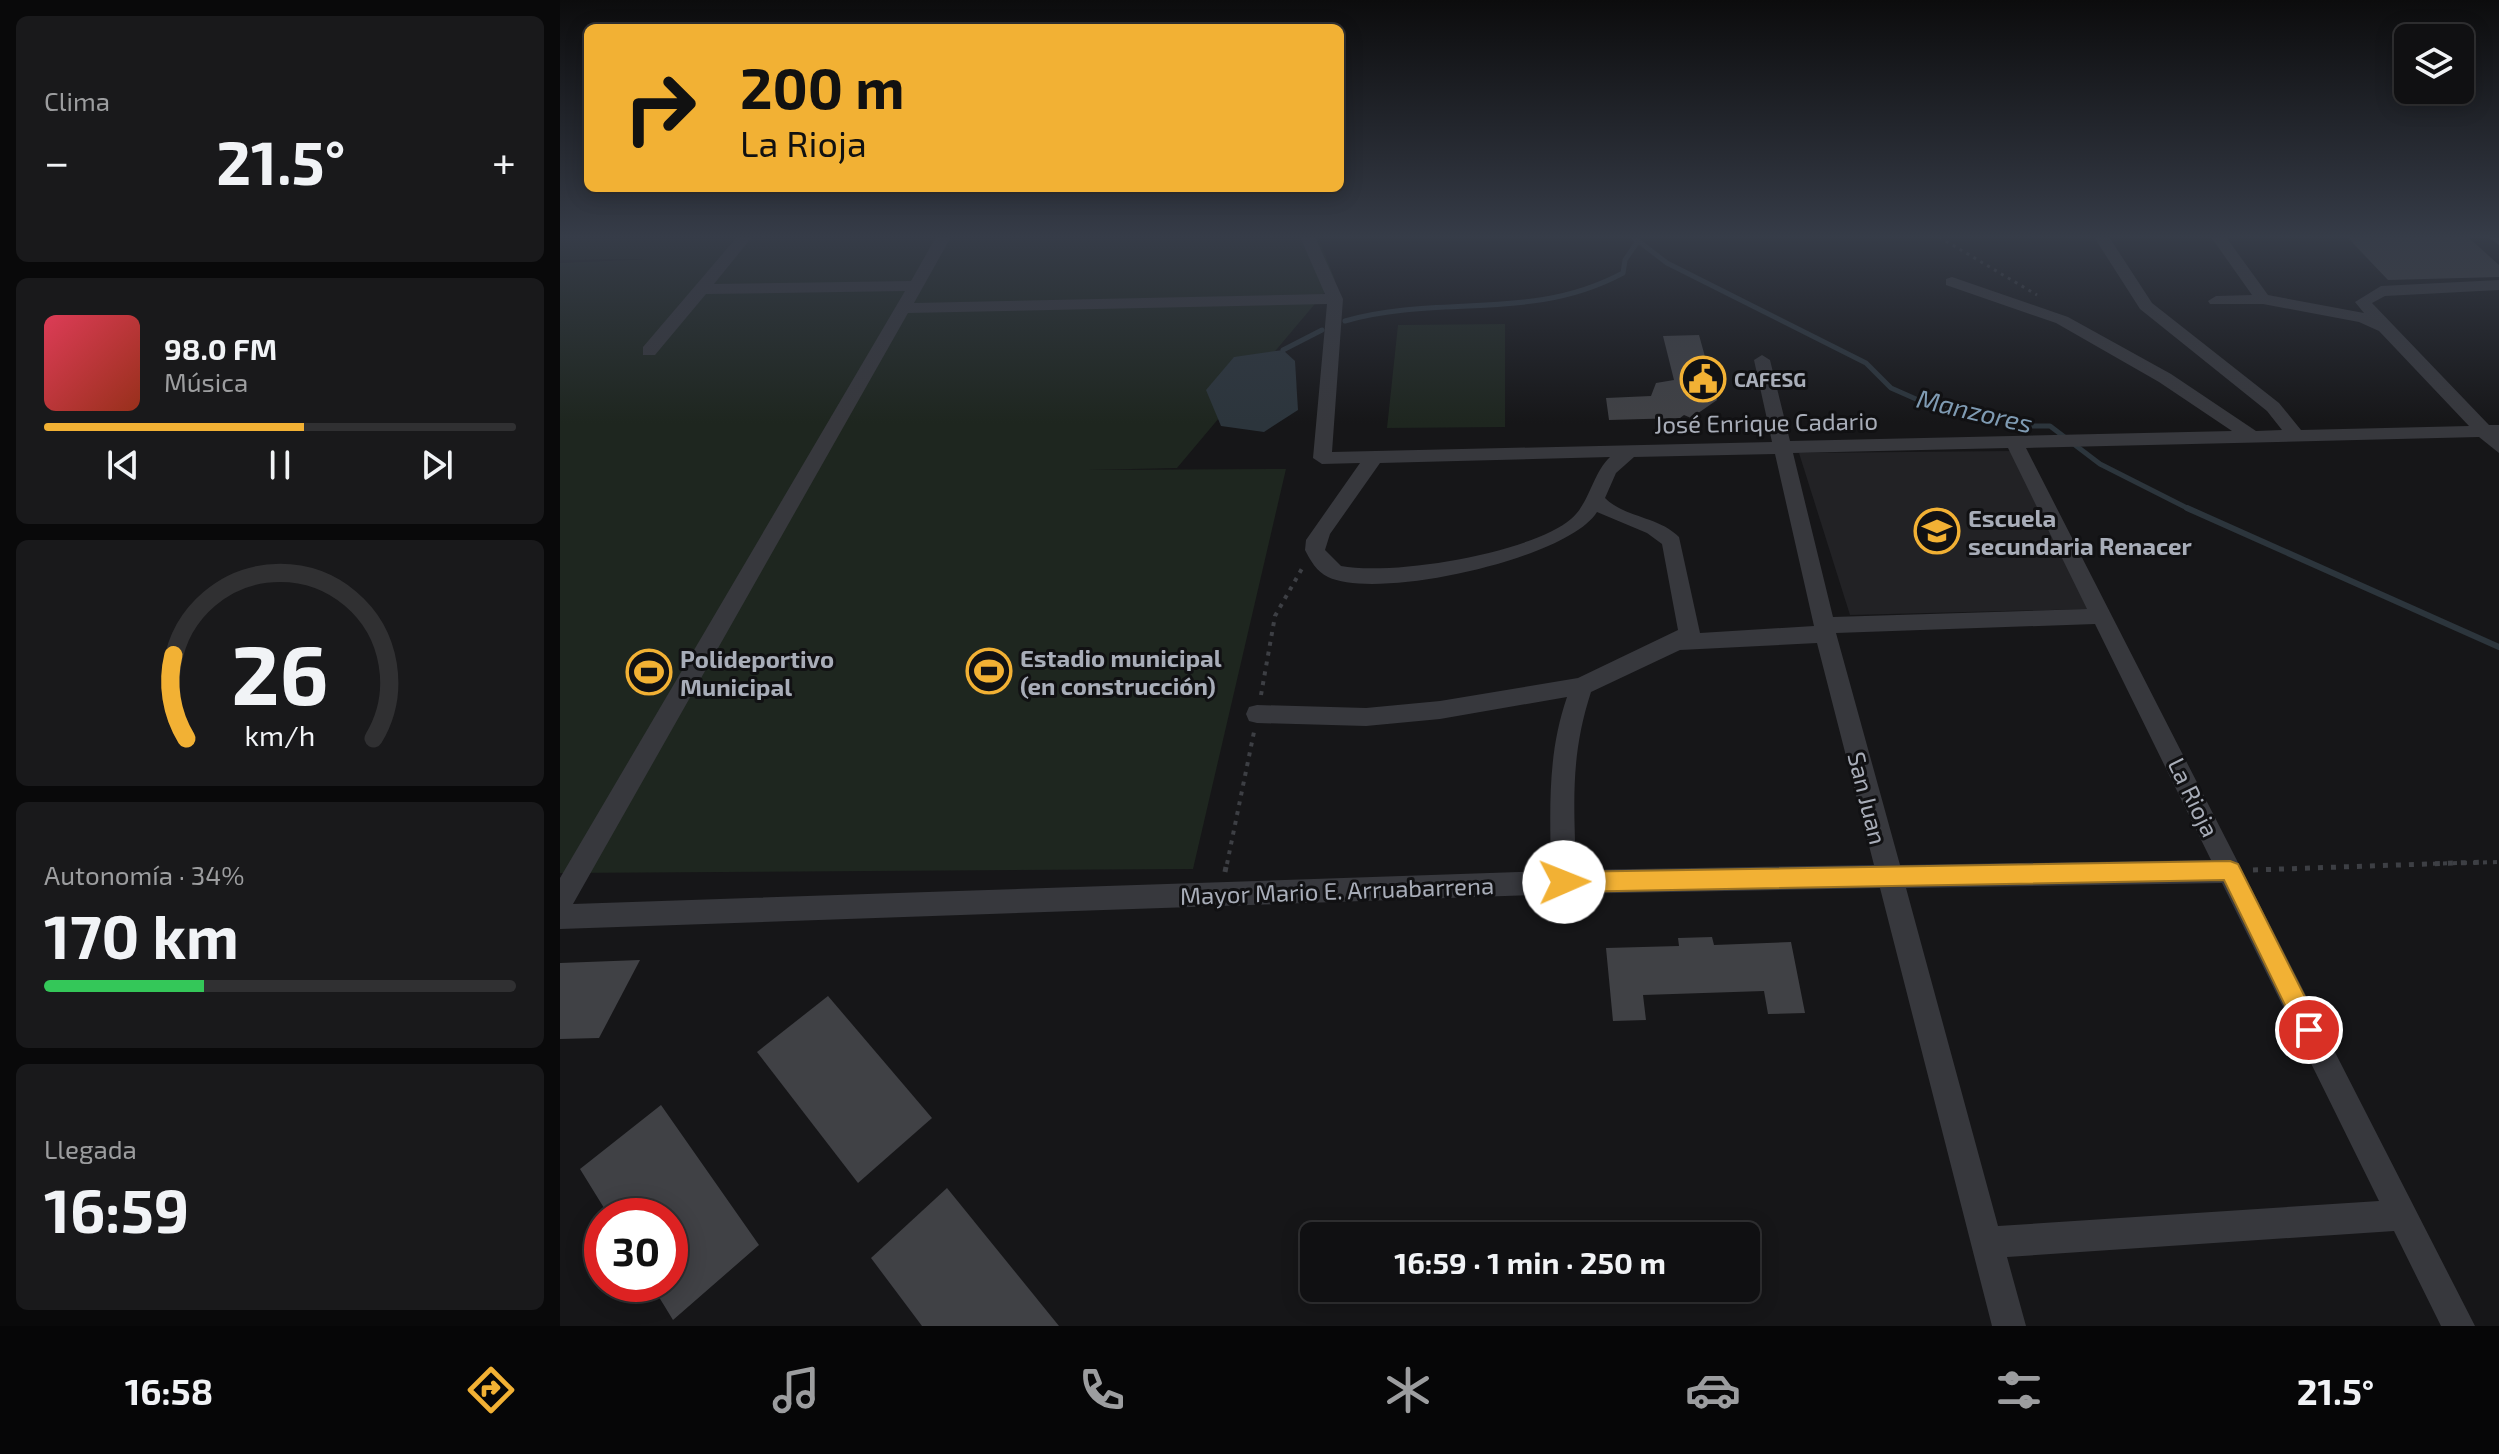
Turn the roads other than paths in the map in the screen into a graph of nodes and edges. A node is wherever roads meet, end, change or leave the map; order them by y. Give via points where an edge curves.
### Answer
1 (693, 299) edge
2 (907, 299) edge
3 (1335, 299) joint
4 (2001, 299) edge
5 (2141, 299) edge
6 (2263, 299) joint
7 (2368, 299) edge
8 (2216, 301) dead end
9 (902, 308) junction
10 (2385, 328) junction
11 (649, 351) dead end
12 (1762, 360) dead end
13 (2491, 431) edge
14 (2295, 435) junction
15 (2251, 436) junction
16 (2013, 440) junction
17 (1781, 446) junction
18 (2499, 447) edge
19 (1631, 449) junction
20 (1375, 456) junction
21 (1595, 499) junction
22 (2104, 616) junction
23 (1825, 629) junction
24 (1677, 642) junction
25 (1582, 686) junction
26 (1257, 714) road end
27 (2230, 871) junction
28 (1888, 876) junction
29 (1564, 882) junction
30 (560, 902) edge
31 (560, 917) edge
32 (2402, 1215) junction
33 (1987, 1243) junction
34 (2009, 1326) edge
35 (2458, 1326) edge

1 - 11 street
2 - 9 street
3 - 9 street
3 - 20 street, José Enrique Cadario via 1322,458
4 - 15 street via 2062,320 2165,378
5 - 14 street via 2273,407
6 - 8 street
6 - 10 street via 2363,318
7 - 10 street via 2363,302
9 - 30 street
10 - 13 street
12 - 17 street, San Juan
13 - 14 street, José Enrique Cadario
13 - 18 street
14 - 15 street, José Enrique Cadario
15 - 16 street, José Enrique Cadario
16 - 17 street, José Enrique Cadario
16 - 22 street, La Rioja
17 - 19 street, José Enrique Cadario
17 - 23 street, San Juan
19 - 20 street, José Enrique Cadario
19 - 21 street via 1608,470
20 - 21 street via 1317,533 1318,556 1336,573 1388,576 1507,556 1578,524
21 - 24 street via 1602,510 1649,524 1672,542 1689,633
22 - 23 street
22 - 27 street, La Rioja
23 - 24 street
23 - 28 street, San Juan
24 - 25 street
25 - 26 street via 1366,717
25 - 29 street via 1566,734 1561,774
27 - 28 street, Mayor Mario E. Arruabarrena
27 - 32 street, La Rioja
28 - 29 street, Mayor Mario E. Arruabarrena
28 - 33 street, San Juan
29 - 31 street, Mayor Mario E. Arruabarrena
32 - 33 street
32 - 35 street, La Rioja
33 - 34 street, San Juan

